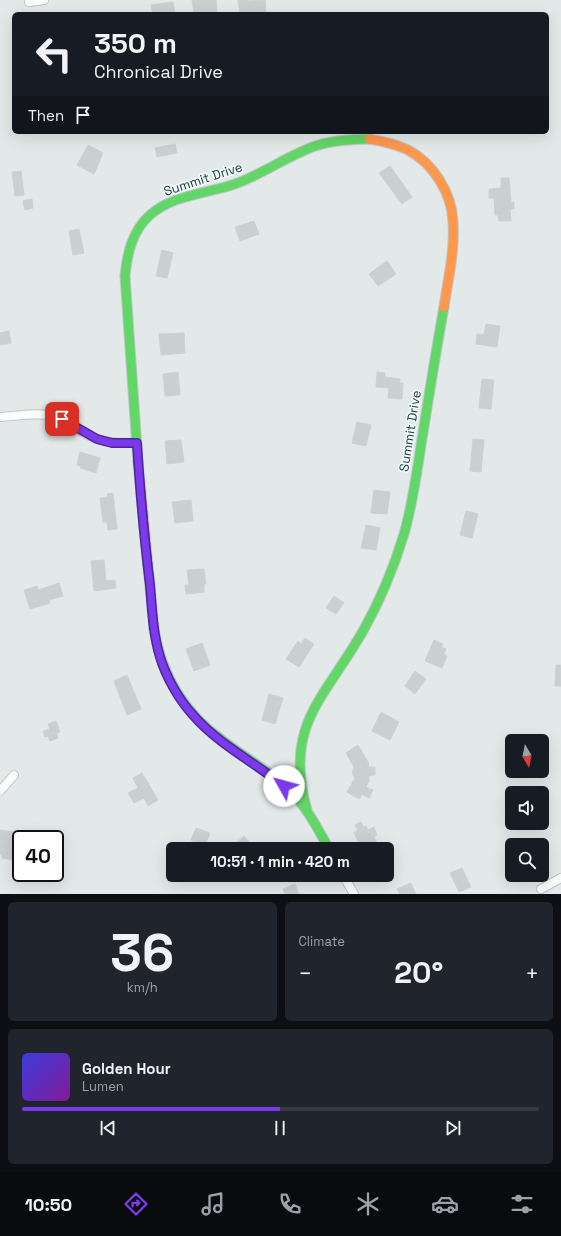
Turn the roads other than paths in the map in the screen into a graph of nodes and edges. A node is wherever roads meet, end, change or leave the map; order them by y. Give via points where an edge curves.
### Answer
1 (44, 0) edge
2 (29, 2) dead end
3 (0, 417) edge
4 (137, 443) junction
5 (14, 775) dead end
6 (0, 791) edge
7 (307, 810) junction
8 (325, 842) edge
9 (561, 878) edge
10 (347, 882) edge
11 (541, 889) dead end
12 (354, 894) edge

1 - 2 street
3 - 4 street via 52,416 97,439 112,443
4 - 7 street, Summit Drive via 153,618 165,670 184,703 200,723 284,786
4 - 7 street, Summit Drive via 125,276 132,241 149,216 177,199 236,184 310,148 340,140 366,138 391,142 412,151 429,164 448,198 453,219 453,241 413,498 401,548 382,593 353,649 308,720 303,737 300,768 301,787
5 - 6 street
7 - 8 street, Summit Drive
9 - 11 street
10 - 12 street

